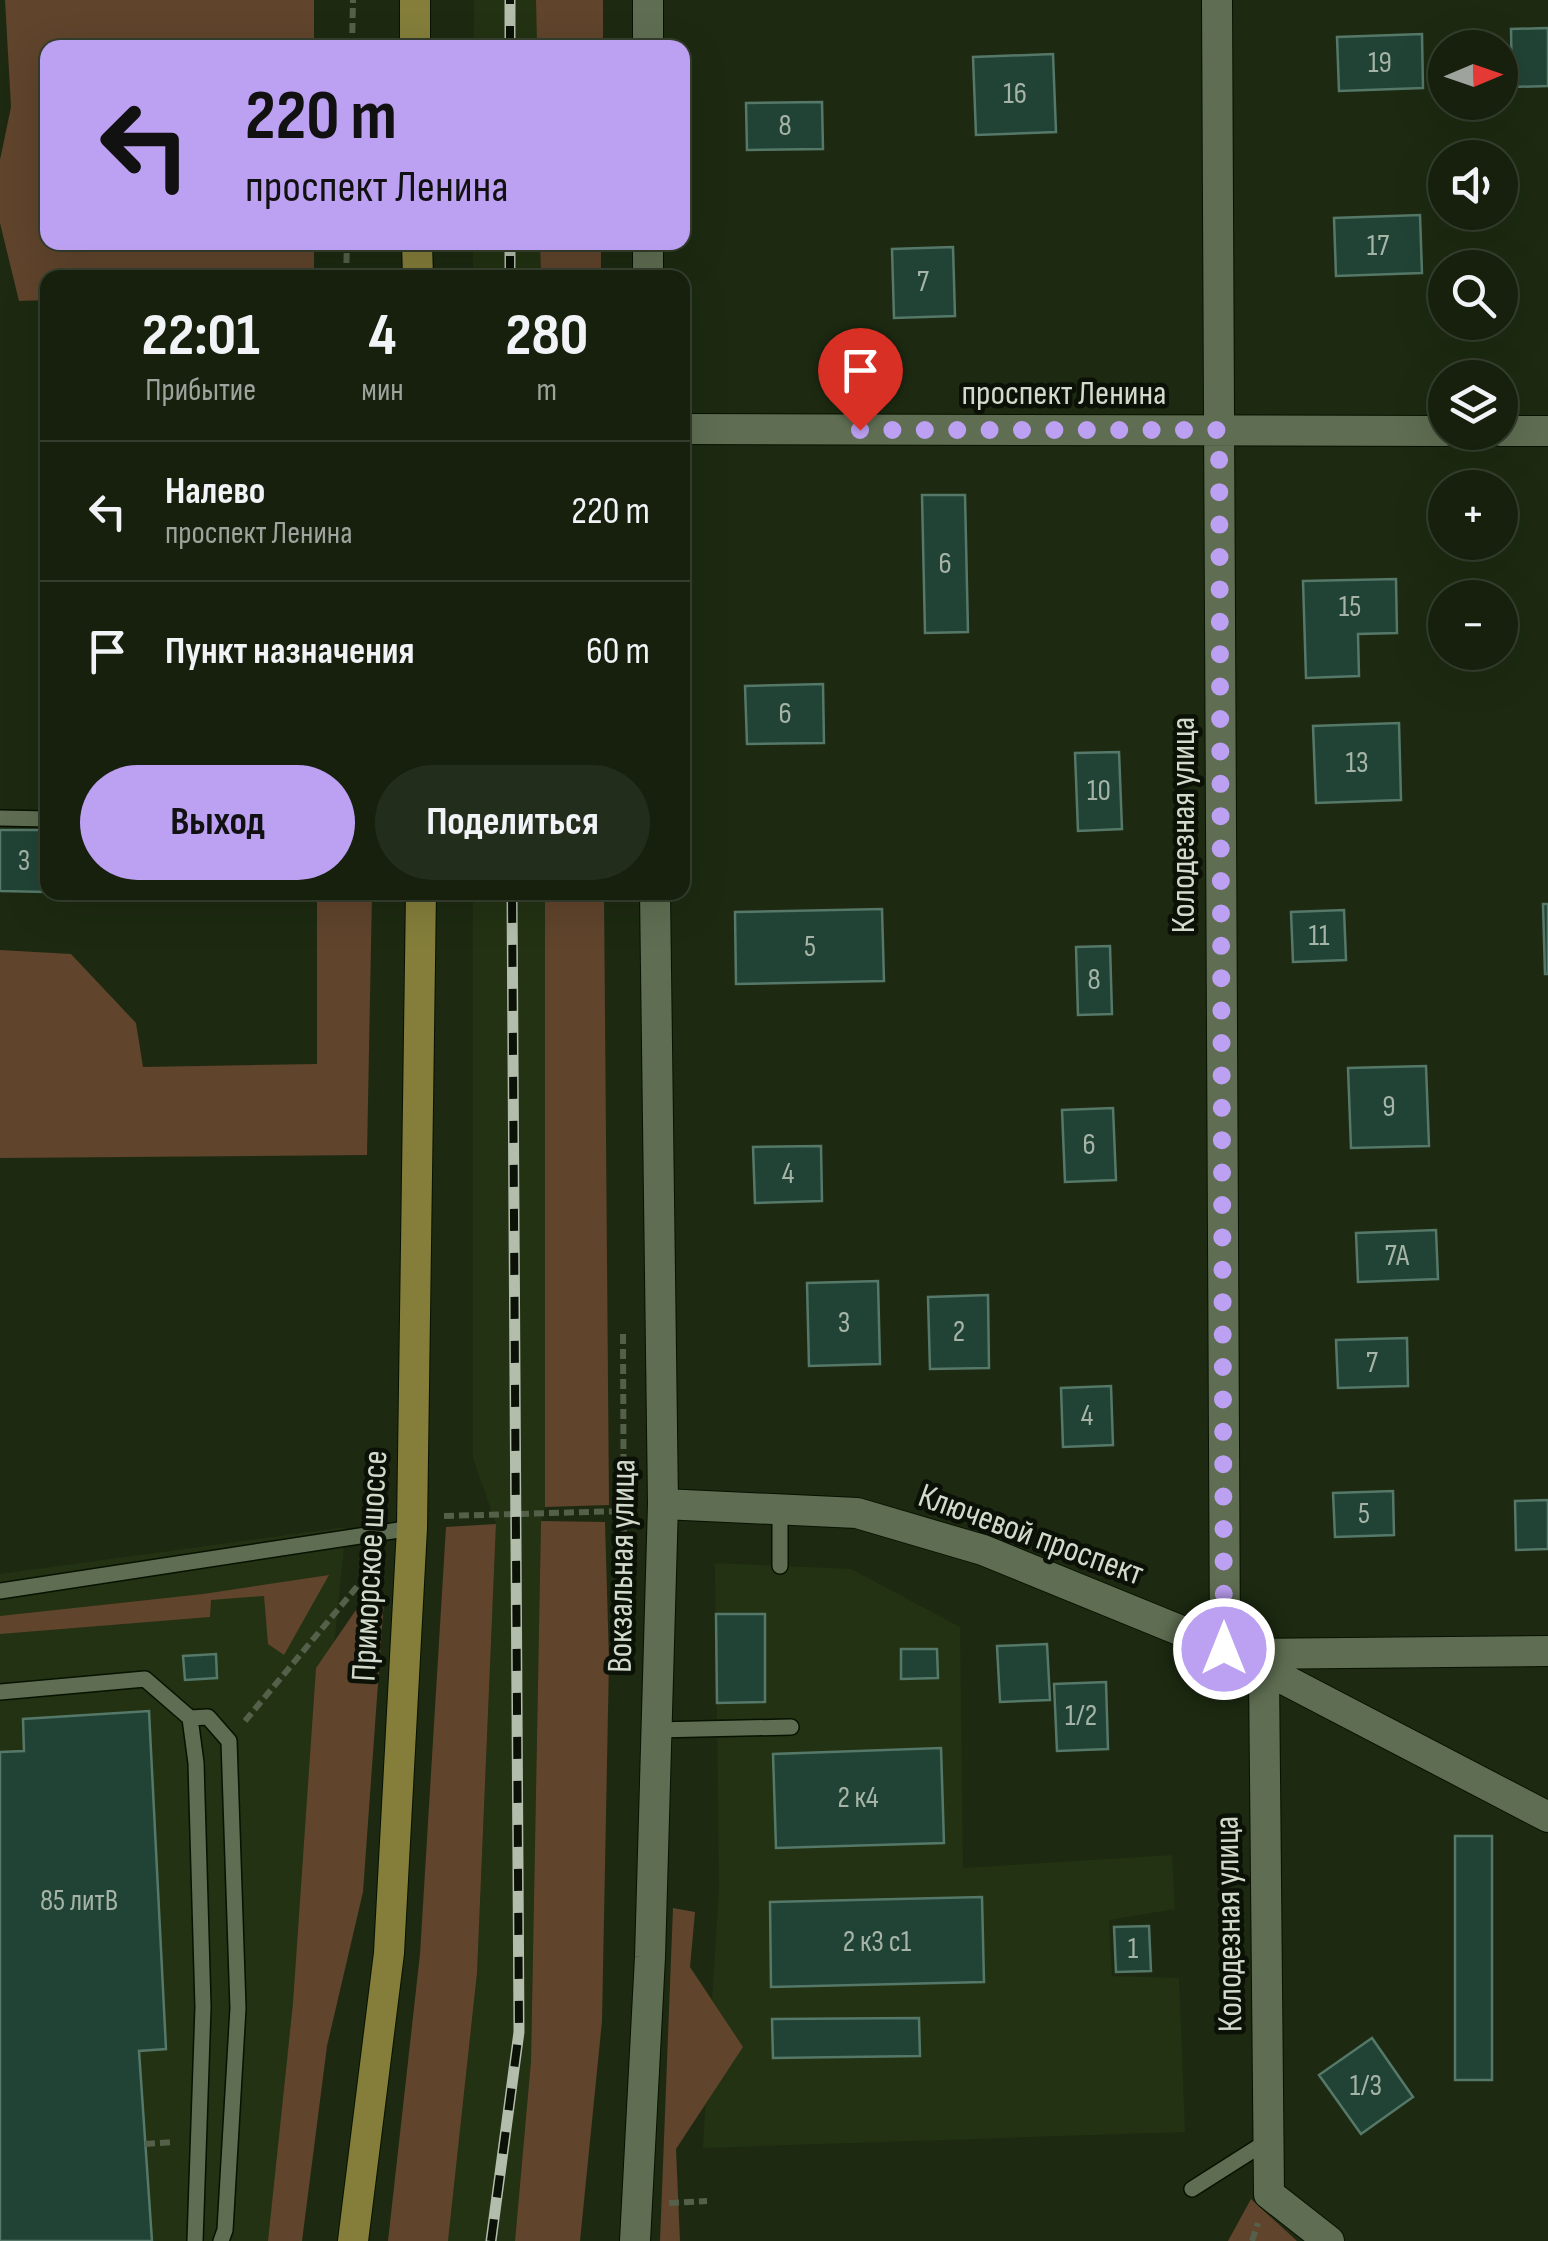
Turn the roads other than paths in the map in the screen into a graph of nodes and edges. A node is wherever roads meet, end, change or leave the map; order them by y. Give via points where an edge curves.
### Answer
1 (415, 0) edge
2 (648, 0) edge
3 (1217, 0) edge
4 (416, 40) edge
5 (648, 40) edge
6 (690, 429) edge
7 (1219, 430) junction
8 (1428, 431) edge
9 (1518, 431) edge
10 (1548, 431) edge
11 (0, 818) edge
12 (40, 818) edge
13 (421, 900) edge
14 (655, 900) edge
15 (663, 1504) junction
16 (780, 1510) junction
17 (412, 1528) junction
18 (780, 1566) dead end
19 (0, 1591) edge
20 (1231, 1651) junction
21 (1548, 1651) edge
22 (1266, 1662) junction
23 (0, 1692) edge
24 (190, 1718) junction
25 (791, 1726) dead end
26 (656, 1730) junction
27 (1548, 1817) edge
28 (1268, 2140) junction
29 (1192, 2189) dead end
30 (195, 2241) edge
31 (221, 2241) edge
32 (353, 2241) edge
33 (636, 2241) edge
34 (1330, 2241) edge

1 - 4 main road
2 - 5 street
3 - 7 street, Колодезная улица
6 - 7 street, проспект Ленина
7 - 8 street, проспект Ленина
7 - 20 street, Колодезная улица
9 - 10 street
11 - 12 lane
13 - 17 main road, Приморское шоссе
14 - 15 street, Вокзальная улица
15 - 16 street, Ключевой проспект
15 - 26 street, Вокзальная улица
16 - 18 lane
16 - 20 street, Ключевой проспект via 857,1513 983,1550
17 - 19 lane
17 - 32 main road, Приморское шоссе via 389,1952
20 - 22 street, Ключевой проспект
21 - 22 street, Ключевой проспект
22 - 27 street
22 - 28 street, Колодезная улица
23 - 24 lane via 146,1679
24 - 30 lane via 203,2008
24 - 31 lane via 208,1716 229,1741 238,2008
25 - 26 lane
26 - 33 street, Вокзальная улица
28 - 29 lane
28 - 34 street, Колодезная улица via 1269,2194

